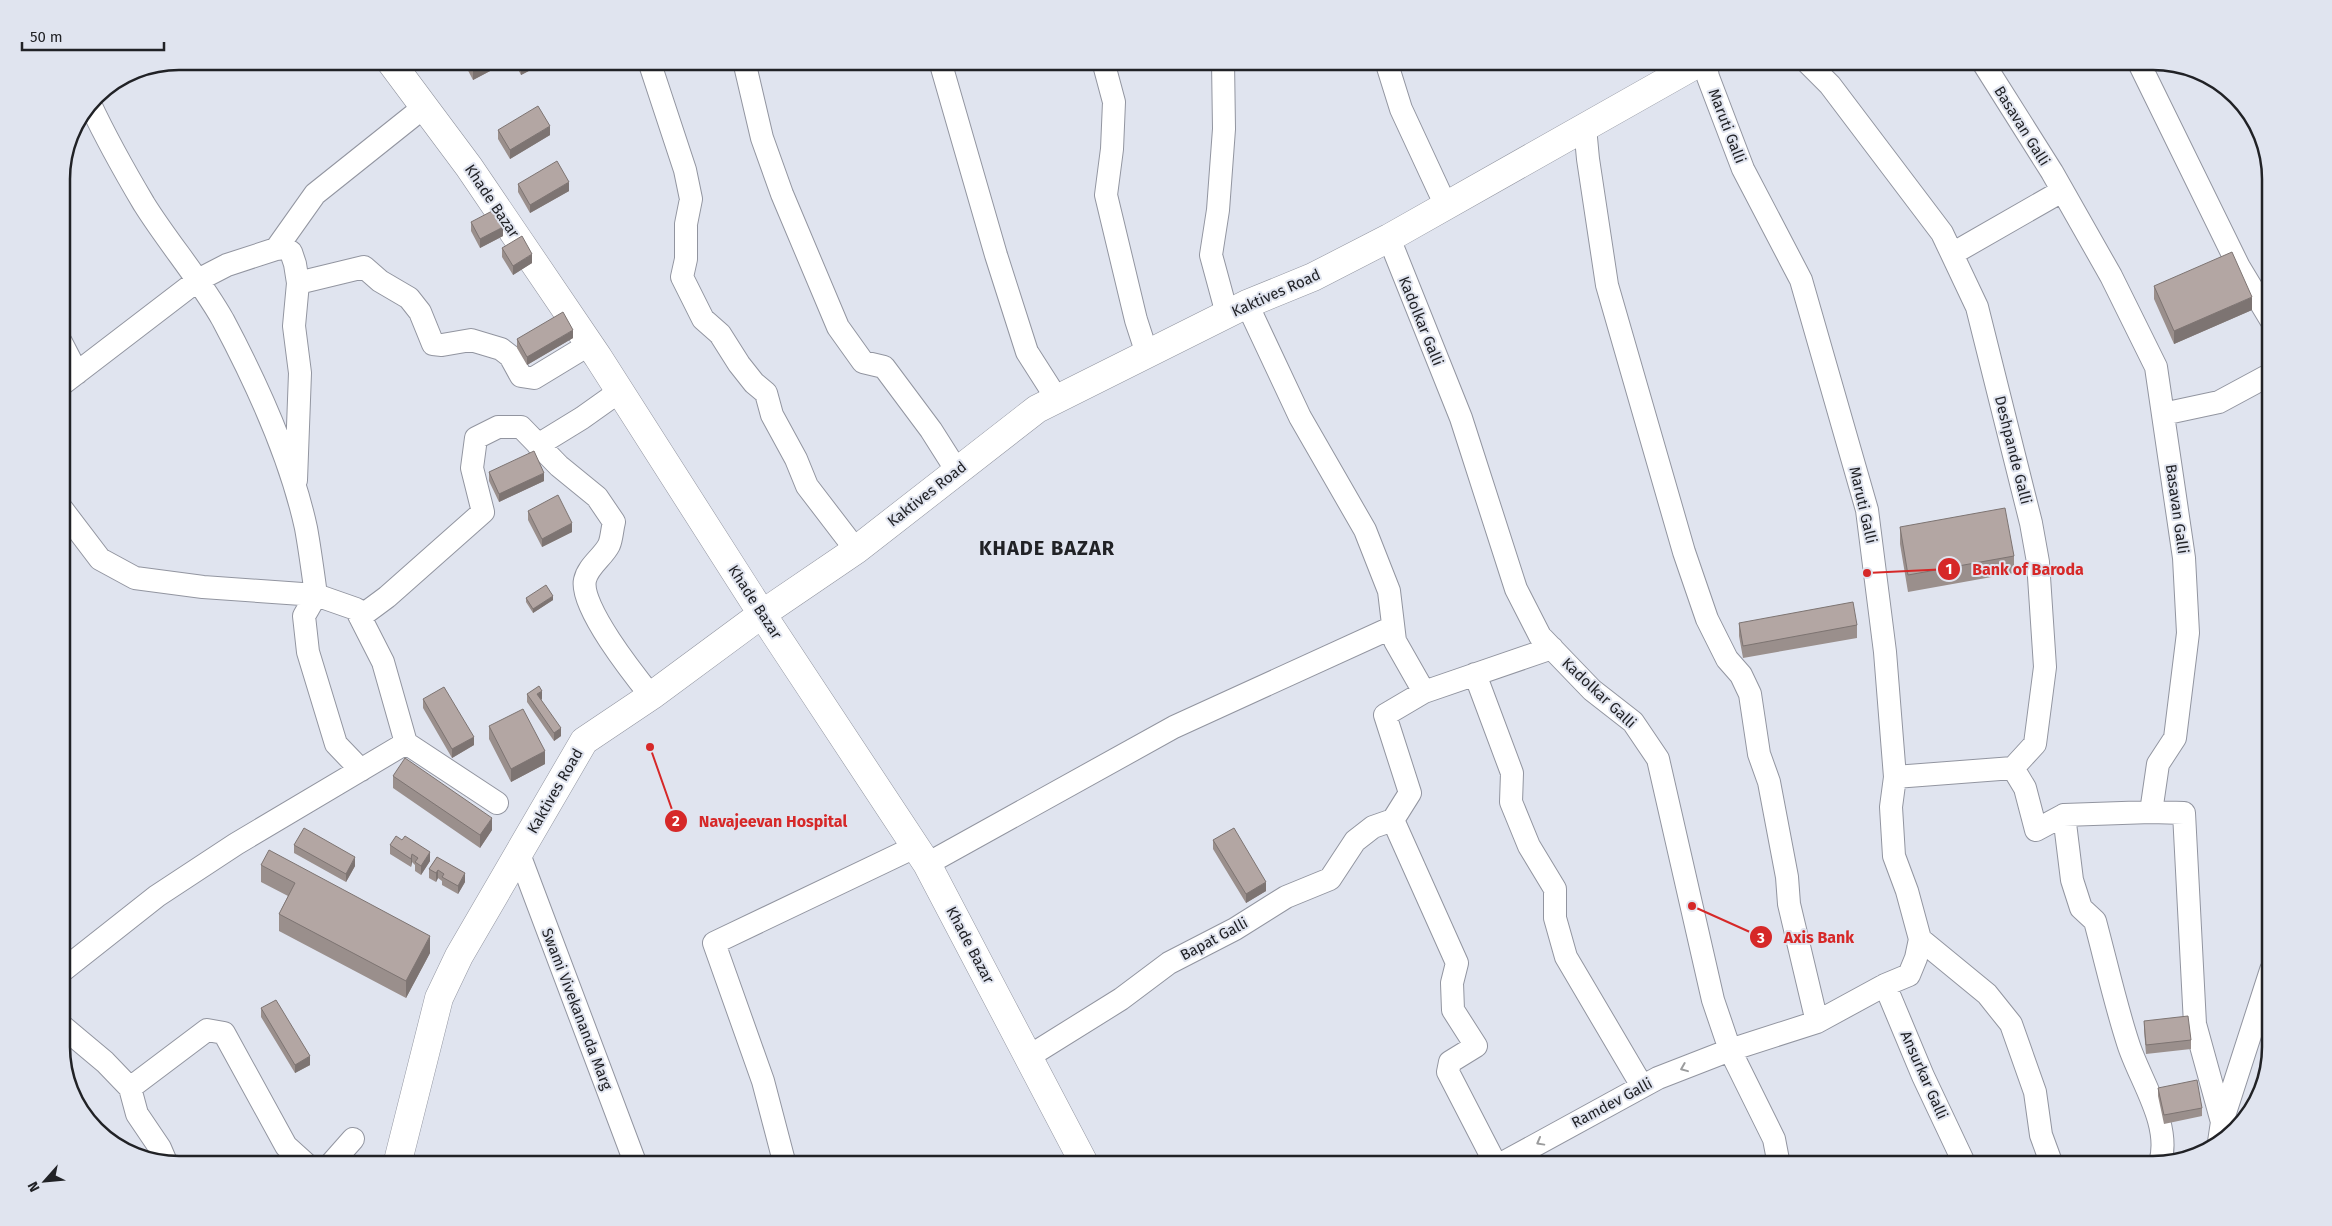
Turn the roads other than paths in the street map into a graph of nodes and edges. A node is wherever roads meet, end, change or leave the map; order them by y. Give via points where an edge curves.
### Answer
1 (397, 70) edge
2 (652, 70) edge
3 (746, 70) edge
4 (943, 70) edge
5 (1105, 70) edge
6 (1223, 70) edge
7 (1389, 70) edge
8 (1686, 70) edge
9 (1707, 70) edge
10 (1815, 70) edge
11 (1988, 70) edge
12 (2142, 70) edge
13 (424, 107) junction
14 (93, 111) edge
15 (1585, 127) junction
16 (2062, 191) junction
17 (1446, 206) junction
18 (1390, 238) junction
19 (276, 249) junction
20 (1952, 254) junction
21 (198, 280) junction
22 (298, 283) junction
23 (2262, 306) edge
24 (1237, 309) junction
25 (590, 344) junction
26 (1147, 354) junction
27 (70, 378) edge
28 (2262, 379) edge
29 (620, 391) junction
30 (1057, 399) junction
31 (2163, 414) junction
32 (538, 445) junction
33 (957, 471) junction
34 (295, 488) junction
35 (70, 520) edge
36 (856, 550) junction
37 (316, 595) junction
38 (762, 614) junction
39 (360, 617) junction
40 (1393, 626) junction
41 (1552, 648) junction
42 (1475, 674) junction
43 (1424, 692) junction
44 (652, 696) junction
45 (406, 743) junction
46 (2013, 768) junction
47 (361, 770) junction
48 (1895, 777) junction
49 (497, 803) dead end
50 (2151, 812) junction
51 (2064, 815) junction
52 (1392, 820) junction
53 (519, 854) junction
54 (921, 855) junction
55 (1920, 939) junction
56 (70, 965) edge
57 (1885, 985) junction
58 (2262, 999) edge
59 (1817, 1022) junction
60 (70, 1033) edge
61 (1730, 1050) junction
62 (1028, 1056) junction
63 (1642, 1086) junction
64 (130, 1088) junction
65 (2220, 1132) edge
66 (353, 1139) dead end
67 (163, 1155) edge
68 (2161, 1155) edge
69 (297, 1156) edge
70 (338, 1156) edge
71 (399, 1156) edge
72 (633, 1156) edge
73 (783, 1156) edge
74 (1080, 1156) edge
75 (1492, 1156) edge
76 (1514, 1156) edge
77 (1777, 1156) edge
78 (1961, 1156) edge
79 (2049, 1156) edge

1 - 13 main road, Khade Bazar
2 - 36 street via 685,170 691,200 682,277 703,319 720,334 739,364 766,394 772,415 807,486
3 - 33 street via 762,138 782,194 838,326 864,362 884,367
4 - 30 street via 1027,352
5 - 26 street via 1114,102 1106,195
6 - 24 street via 1218,210 1211,255
7 - 17 street via 1401,109
8 - 15 main road, Kaktives Road
9 - 48 street, Maruti Galli via 1743,169 1801,280 1867,510 1886,652
10 - 20 street, Deshpande Galli via 1830,85 1942,233
11 - 16 street, Basavan Galli
12 - 23 street via 2239,267
13 - 19 street via 315,194
13 - 25 main road, Khade Bazar via 470,168
14 - 21 street via 145,205
15 - 17 main road, Kaktives Road
15 - 59 street via 1607,285 1684,552 1707,619 1727,659 1741,674 1750,694 1759,754 1769,782 1787,877 1789,904
16 - 20 street
16 - 31 street, Basavan Galli via 2111,276 2156,366
17 - 18 main road, Kaktives Road
18 - 24 main road, Kaktives Road via 1312,277
18 - 41 street, Kadolkar Galli via 1460,418 1516,589 1540,636
19 - 21 street via 226,265
19 - 22 street via 284,248 290,252
20 - 46 street, Deshpande Galli via 1977,307 2038,562 2045,667 2035,744
21 - 27 street
21 - 34 street via 223,320 260,396
22 - 25 street via 364,267 409,298 420,312 433,344 471,340 501,349 510,356 521,376 534,378
22 - 34 street via 294,326 300,373
24 - 26 main road, Kaktives Road
24 - 40 street via 1365,530 1389,592
25 - 29 main road, Khade Bazar
26 - 30 main road, Kaktives Road
28 - 31 street via 2219,402
29 - 32 street
29 - 38 main road, Khade Bazar
30 - 33 main road, Kaktives Road via 1037,409
31 - 50 street, Basavan Galli via 2184,558 2188,633 2175,738 2158,764
32 - 39 street via 521,427 498,427 476,438 472,468 483,512
32 - 44 street via 597,497 614,522 609,545 585,580 587,596 602,628
33 - 36 main road, Kaktives Road
34 - 37 street via 306,528
35 - 37 street via 100,559 135,578 203,587
36 - 38 main road, Kaktives Road
37 - 39 street via 356,609
37 - 47 street via 304,616 308,652 336,744
38 - 44 main road, Kaktives Road
38 - 54 main road, Khade Bazar
39 - 45 street via 383,662
40 - 43 street via 1394,641
40 - 54 street via 1174,727
41 - 42 street
41 - 61 street, Kadolkar Galli via 1592,690 1633,722 1658,758 1713,1000
42 - 43 street
42 - 63 street via 1512,773 1511,802 1529,846 1555,889 1555,918 1566,957
43 - 52 street via 1385,715 1410,793
44 - 53 main road, Kaktives Road via 584,741
45 - 47 street
45 - 49 street
46 - 48 street
46 - 51 street via 2025,788 2036,830
47 - 56 street via 236,844 157,896
48 - 55 street, Maruti Galli via 1891,807 1894,856
50 - 51 street
50 - 65 street via 2184,812 2195,1024
51 - 68 street via 2072,880 2081,908 2094,921 2128,1045 2151,1093 2162,1141
52 - 62 street, Bapat Galli via 1373,827 1356,841 1330,879 1286,897 1235,929 1169,962 1121,999
52 - 75 street via 1457,963 1452,983 1453,1010 1476,1046 1450,1062 1448,1072
53 - 71 main road, Kaktives Road via 439,998
53 - 72 street, Swami Vivekananda Marg
54 - 62 main road, Khade Bazar
54 - 73 street via 714,943 763,1081
55 - 57 street, Maruti Galli via 1909,975
55 - 79 street via 1987,994 2012,1024 2035,1092 2041,1135
57 - 59 street, Ramdev Galli
57 - 78 street, Ansurkar Galli
58 - 65 street
59 - 61 street, Ramdev Galli
60 - 64 street
61 -> 63 street, Ramdev Galli
61 - 77 street, Kadolkar Galli via 1774,1139
62 - 74 main road, Khade Bazar
63 -> 76 street, Ramdev Galli
64 - 67 street via 137,1114
64 - 69 street via 207,1030 224,1033 286,1146
66 - 70 street

